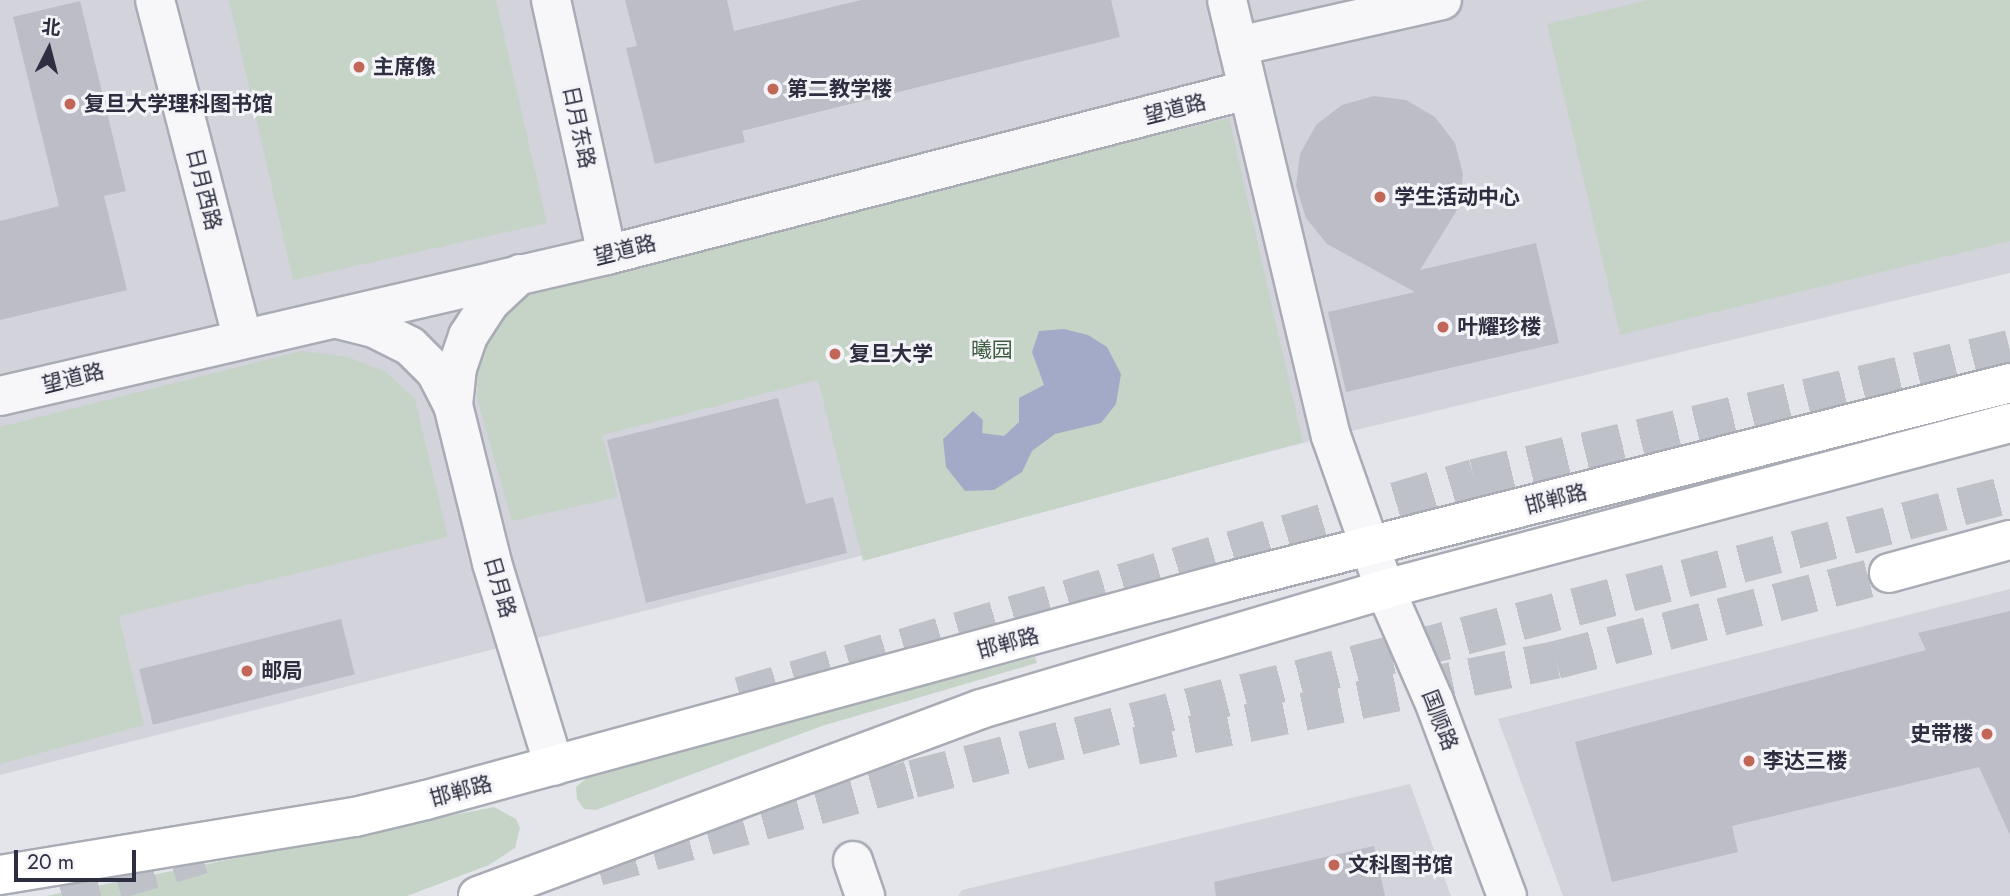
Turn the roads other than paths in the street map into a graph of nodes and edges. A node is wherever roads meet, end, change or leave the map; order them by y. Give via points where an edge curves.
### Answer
1 (155, 0) edge
2 (551, 0) edge
3 (1227, 0) edge
4 (1442, 0) edge
5 (1238, 46) junction
6 (1247, 90) junction
7 (607, 255) junction
8 (520, 274) junction
9 (338, 319) junction
10 (242, 336) junction
11 (2010, 383) edge
12 (0, 396) edge
13 (453, 405) junction
14 (2010, 423) edge
15 (2010, 540) edge
16 (1371, 546) junction
17 (1889, 573) tunnel mouth
18 (1385, 589) junction
19 (554, 766) junction
20 (1, 880) edge
21 (478, 896) edge
22 (1507, 896) edge

1 - 10 street, 日月西路
2 - 7 street, 日月东路
3 - 5 street, 国顺路
4 - 5 street
5 - 6 street, 国顺路
6 - 7 street, 望道路
6 - 16 street, 国顺路 via 1331,436
7 - 8 street, 望道路
8 - 9 street, 望道路
8 - 13 street via 490,302 468,336 457,368
9 - 10 street, 望道路
9 - 13 street via 374,328 410,346 436,372
10 - 12 street, 望道路
11 - 16 main road, 邯郸路
13 - 19 street, 日月路 via 492,563
14 - 18 main road, 邯郸路
15 - 17 main road
16 - 18 street, 国顺路
16 - 19 main road, 邯郸路
18 - 21 main road, 邯郸路 via 981,709
18 - 22 street, 国顺路 via 1434,701
19 - 20 main road, 邯郸路 via 402,806

